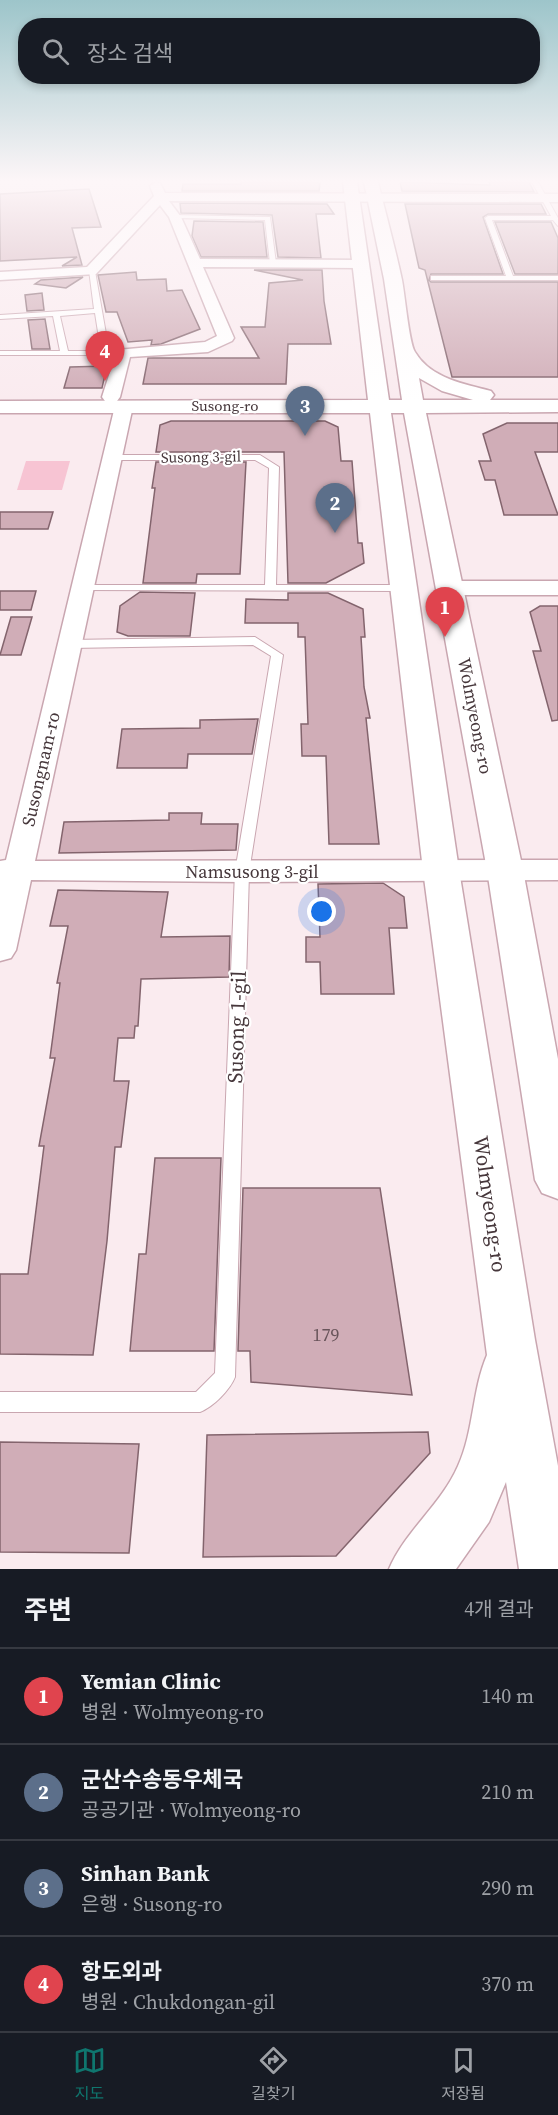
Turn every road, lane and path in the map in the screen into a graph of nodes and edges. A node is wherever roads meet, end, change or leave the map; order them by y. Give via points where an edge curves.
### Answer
1 (106, 255) edge
2 (191, 255) edge
3 (272, 255) edge
4 (359, 255) edge
5 (387, 255) edge
6 (502, 255) edge
7 (195, 263) junction
8 (273, 263) junction
9 (360, 264) junction
10 (91, 271) junction
11 (0, 276) edge
12 (434, 278) dead end
13 (510, 278) junction
14 (558, 278) edge
15 (97, 311) junction
16 (56, 312) junction
17 (0, 317) edge
18 (0, 353) edge
19 (64, 353) junction
20 (114, 353) junction
21 (405, 353) junction
22 (336, 388) dead end
23 (558, 397) edge
24 (0, 398) edge
25 (118, 401) junction
26 (287, 401) junction
27 (510, 402) junction
28 (558, 406) edge
29 (0, 407) edge
30 (381, 411) junction
31 (112, 458) junction
32 (426, 460) junction
33 (270, 587) junction
34 (83, 588) junction
35 (402, 588) junction
36 (450, 588) junction
37 (558, 588) edge
38 (70, 644) junction
39 (9, 870) edge
40 (441, 870) junction
41 (505, 870) junction
42 (558, 870) edge
43 (242, 872) junction
44 (0, 950) edge
45 (558, 1180) edge
46 (510, 1340) junction
47 (0, 1402) edge
48 (418, 1569) edge
49 (548, 1569) edge

1 - 10 street
2 - 7 street
3 - 8 lane
4 - 9 street
5 - 21 street, Wolmyeong-ro
6 - 13 lane
7 - 8 street
7 - 20 street via 226,338 208,347
8 - 9 street
9 - 30 street via 374,358 365,371
10 - 11 street
10 - 15 lane
12 - 13 lane
13 - 14 lane
15 - 16 lane
15 - 20 lane
16 - 17 lane
16 - 19 lane
18 - 19 lane
19 - 20 lane
20 - 25 street, Susongnam-ro
21 - 27 street via 425,374 445,386
21 - 30 street, Wolmyeong-ro
22 - 26 street
23 - 27 street, Susong-ro
24 - 25 street, Susong-ro
25 - 26 street, Susong-ro
25 - 29 street, Susong-ro
25 - 31 street, Susongnam-ro
26 - 30 street, Susong-ro
26 - 30 street via 321,412
27 - 28 street, Susong-ro
27 - 30 street, Susong-ro
27 - 32 street via 451,418 435,434
30 - 32 street, Wolmyeong-ro
30 - 35 street, Wolmyeong-ro
31 - 33 lane, Susong 3-gil via 257,457 274,466
31 - 34 street, Susongnam-ro
32 - 36 street, Wolmyeong-ro
33 - 34 lane
33 - 35 lane
34 - 38 street, Susongnam-ro
35 - 40 street, Wolmyeong-ro
36 - 37 street
36 - 41 street, Wolmyeong-ro
38 - 39 street, Susongnam-ro
38 - 43 lane, Susong 1-gil via 255,641 277,655
39 - 43 street, Namsusong 3-gil
39 - 44 street, Susongnam-ro
40 - 41 street, Namsusong 3-gil
40 - 43 street, Namsusong 3-gil
40 - 46 street, Wolmyeong-ro
41 - 42 street, Namsusong 3-gil
41 - 45 street, Wolmyeong-ro
43 - 47 lane, Susong 1-gil via 225,1377 200,1402
46 - 48 street via 493,1449 459,1519
46 - 49 street, Wolmyeong-ro

